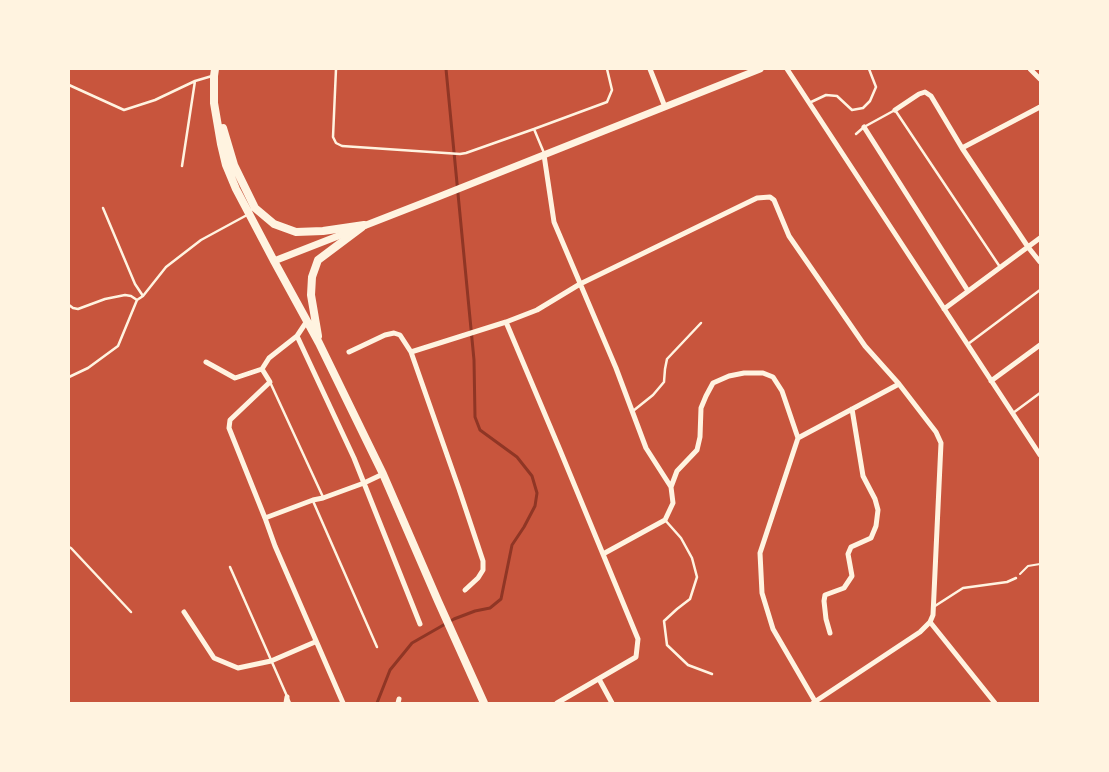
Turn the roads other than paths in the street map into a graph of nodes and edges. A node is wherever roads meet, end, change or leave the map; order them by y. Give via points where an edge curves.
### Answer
1 (336, 69) edge
2 (606, 69) edge
3 (650, 69) edge
4 (760, 69) edge
5 (787, 69) edge
6 (869, 69) edge
7 (1030, 69) edge
8 (215, 72) edge
9 (745, 72) edge
10 (1040, 79) edge
11 (195, 82) junction
12 (69, 85) edge
13 (809, 103) junction
14 (214, 104) junction
15 (665, 107) junction
16 (1039, 109) edge
17 (896, 110) junction
18 (864, 127) junction
19 (534, 129) junction
20 (856, 134) dead end
21 (962, 148) junction
22 (544, 155) junction
23 (182, 166) dead end
24 (103, 208) dead end
25 (248, 214) junction
26 (364, 225) junction
27 (1040, 238) edge
28 (1028, 247) junction
29 (274, 261) junction
30 (1040, 262) edge
31 (1000, 268) junction
32 (580, 284) junction
33 (1040, 290) edge
34 (968, 291) junction
35 (143, 296) junction
36 (137, 300) junction
37 (69, 304) edge
38 (944, 308) junction
39 (307, 321) junction
40 (506, 322) junction
41 (701, 323) dead end
42 (296, 336) junction
43 (319, 343) junction
44 (968, 344) junction
45 (1040, 345) edge
46 (349, 352) dead end
47 (411, 352) junction
48 (206, 362) dead end
49 (262, 369) junction
50 (69, 377) edge
51 (991, 381) junction
52 (270, 382) junction
53 (900, 384) junction
54 (1040, 393) edge
55 (852, 409) junction
56 (632, 412) junction
57 (1013, 413) junction
58 (798, 438) junction
59 (1039, 452) edge
60 (383, 474) junction
61 (364, 483) junction
62 (671, 487) junction
63 (324, 498) junction
64 (313, 500) junction
65 (265, 518) junction
66 (665, 520) junction
67 (69, 547) edge
68 (603, 554) junction
69 (230, 567) dead end
70 (1016, 578) road end
71 (465, 590) dead end
72 (935, 606) junction
73 (131, 612) dead end
74 (184, 612) dead end
75 (930, 622) junction
76 (420, 624) dead end
77 (830, 634) dead end
78 (315, 642) junction
79 (377, 646) dead end
80 (271, 661) junction
81 (712, 674) dead end
82 (599, 679) junction
83 (287, 697) junction
84 (286, 703) edge
85 (290, 703) edge
86 (343, 703) edge
87 (484, 703) edge
88 (558, 703) edge
89 (612, 703) edge
90 (815, 703) edge
91 (995, 703) edge

1 - 19 lane via 333,137 342,146 460,154
2 - 19 lane via 612,90 607,102
3 - 15 street
4 - 9 street
5 - 13 street
6 - 13 lane via 876,87 863,108 852,110 836,96 826,95
7 - 10 street
8 - 11 lane
8 - 14 main road
9 - 15 street
11 - 12 lane via 124,110
11 - 23 lane
13 - 38 street
14 - 25 main road via 226,165
14 - 26 main road via 234,165 255,208 274,224 296,232
15 - 22 street
16 - 21 street
17 - 18 lane
17 - 21 street via 925,92 931,96
17 - 31 lane
18 - 20 lane
18 - 34 street
19 - 22 lane
21 - 28 street
22 - 26 street
22 - 32 street via 554,222
24 - 35 lane
25 - 29 main road
25 - 35 lane via 201,240 166,267
26 - 29 street
26 - 43 main road via 318,260 312,277 311,296
27 - 28 street
28 - 30 street
28 - 31 street
29 - 39 main road
31 - 34 street
32 - 40 street via 537,310
32 - 53 street via 757,198 770,197 776,203 789,236 865,346
32 - 56 street
33 - 44 lane
34 - 38 street
35 - 36 lane
36 - 37 lane via 125,295 78,309
36 - 50 lane via 118,346 88,368
38 - 44 street
39 - 42 street
39 - 43 main road
40 - 47 street
40 - 68 street
41 - 56 lane via 668,359 664,382
42 - 49 street via 269,358
42 - 61 street
43 - 60 main road
44 - 51 street
45 - 51 street
46 - 47 street via 394,334 400,335
47 - 71 street via 483,562 478,578
48 - 49 street via 236,378
49 - 52 street
51 - 57 street
52 - 63 lane
52 - 65 street via 230,420 229,428
53 - 55 street
53 - 72 street via 941,443
54 - 57 lane
55 - 58 street
55 - 77 street via 863,476 878,510 871,538 851,547 848,554 852,576 844,588 825,595
56 - 62 street via 646,448
57 - 59 street
58 - 62 street via 782,391 773,376 744,373 729,376 713,383 706,396 701,408 697,450 677,471
58 - 90 street via 760,553 762,593 773,629
60 - 61 street
60 - 87 main road
61 - 63 street
61 - 76 street
62 - 66 street via 673,503
63 - 64 street
64 - 65 street
64 - 79 lane
65 - 78 street
66 - 68 street
66 - 81 lane via 681,538 692,558 697,577 690,599 664,621 667,645 688,665
67 - 73 lane
68 - 82 street via 638,639 636,657
69 - 80 lane
70 - 72 lane via 963,588
72 - 75 street
74 - 80 street via 214,658 238,668
75 - 90 street
75 - 91 street
78 - 80 street
78 - 86 street
80 - 83 lane
82 - 88 street
82 - 89 street
83 - 84 street
83 - 85 lane

